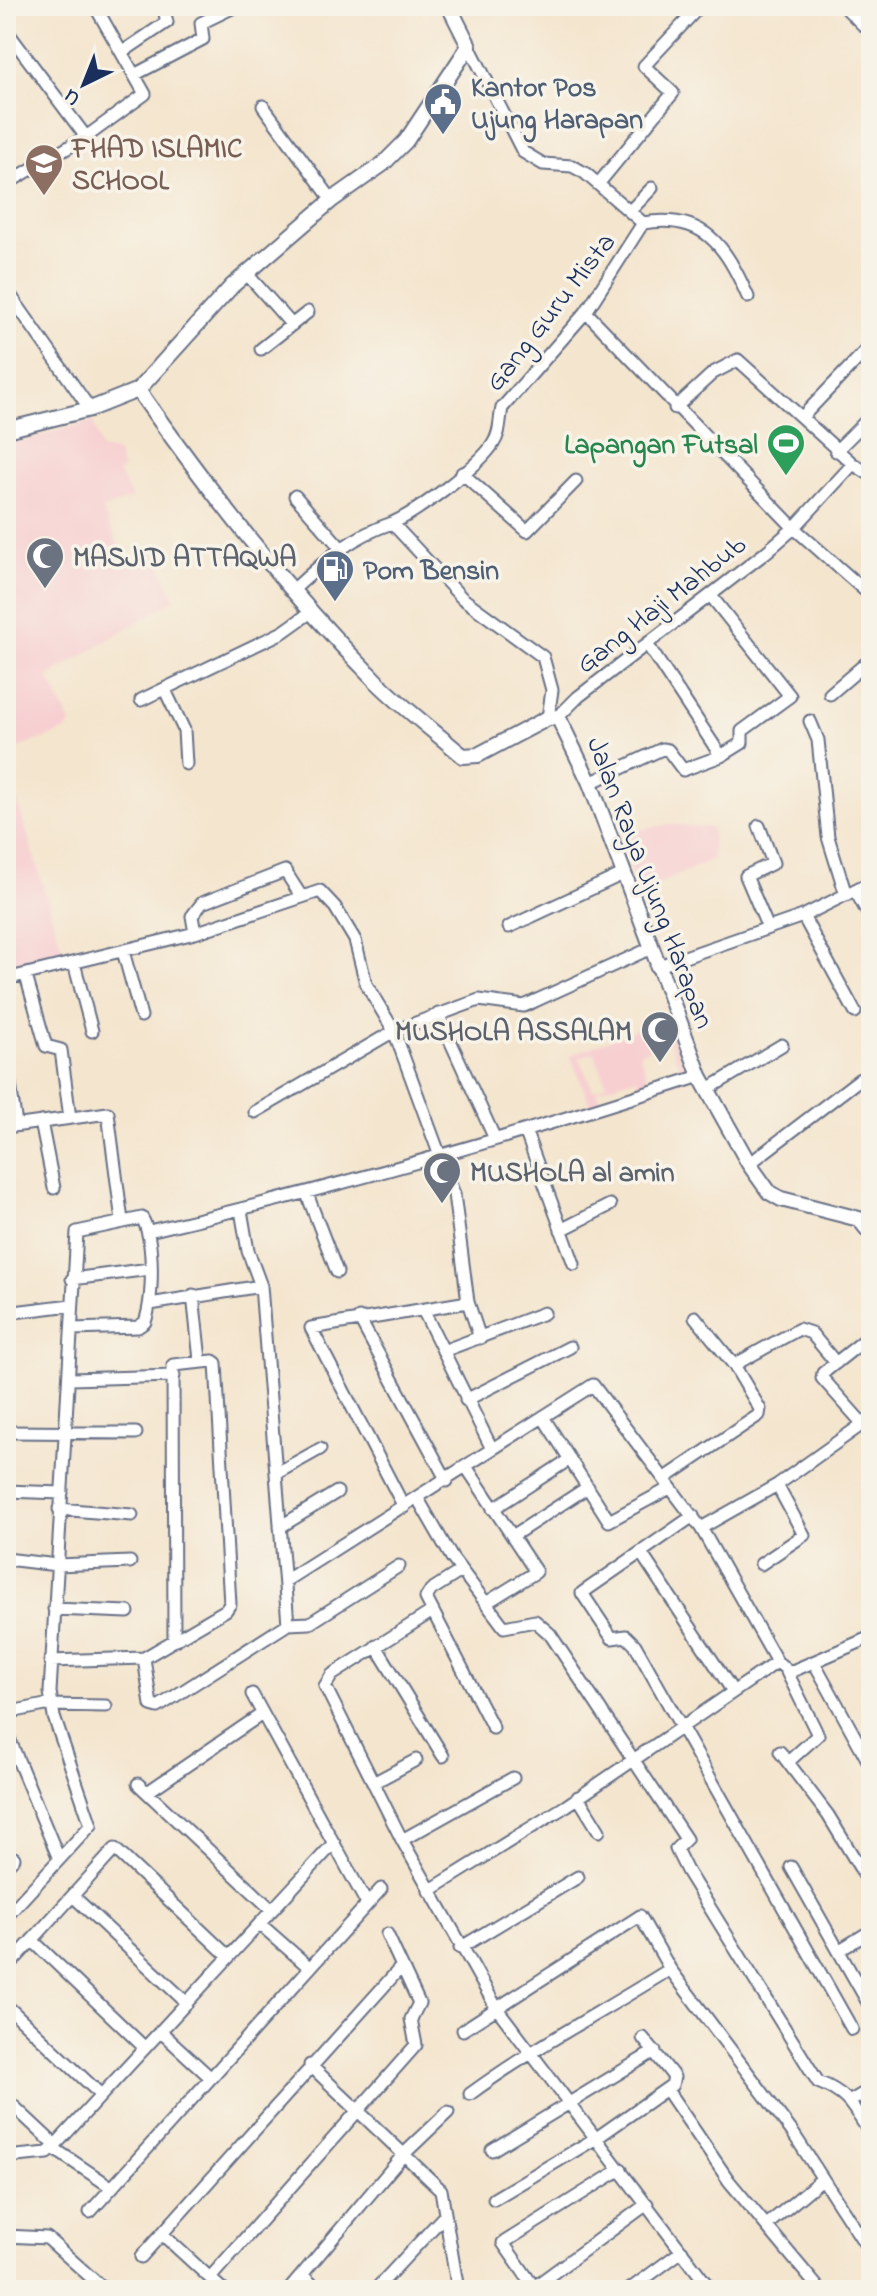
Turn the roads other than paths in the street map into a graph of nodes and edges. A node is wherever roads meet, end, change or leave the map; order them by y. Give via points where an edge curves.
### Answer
1 (95, 6) edge
2 (163, 6) edge
3 (236, 6) edge
4 (449, 6) edge
5 (700, 6) edge
6 (844, 6) edge
7 (871, 27) edge
8 (6, 30) edge
9 (469, 46) junction
10 (124, 51) junction
11 (136, 74) junction
12 (263, 106) dead end
13 (86, 137) junction
14 (599, 183) junction
15 (6, 184) edge
16 (652, 188) dead end
17 (332, 200) junction
18 (631, 210) junction
19 (643, 223) junction
20 (247, 274) junction
21 (6, 289) edge
22 (748, 297) dead end
23 (308, 312) dead end
24 (586, 312) junction
25 (292, 325) junction
26 (871, 345) edge
27 (261, 349) dead end
28 (138, 390) junction
29 (675, 408) junction
30 (90, 409) junction
31 (803, 416) junction
32 (871, 416) edge
33 (6, 430) edge
34 (836, 451) junction
35 (853, 464) junction
36 (462, 473) junction
37 (871, 475) edge
38 (576, 481) dead end
39 (295, 496) dead end
40 (392, 523) junction
41 (794, 528) junction
42 (340, 547) junction
43 (292, 591) junction
44 (711, 596) junction
45 (871, 596) edge
46 (311, 612) junction
47 (647, 644) junction
48 (871, 659) edge
49 (165, 690) junction
50 (830, 694) dead end
51 (141, 700) dead end
52 (553, 718) junction
53 (810, 721) dead end
54 (721, 756) junction
55 (186, 764) dead end
56 (590, 783) junction
57 (759, 826) dead end
58 (623, 874) junction
59 (871, 882) edge
60 (851, 892) junction
61 (301, 896) junction
62 (803, 916) junction
63 (871, 919) edge
64 (509, 927) dead end
65 (768, 928) junction
66 (195, 933) junction
67 (649, 949) junction
68 (123, 951) junction
69 (74, 963) junction
70 (656, 967) junction
71 (26, 976) junction
72 (6, 979) edge
73 (855, 1012) dead end
74 (438, 1014) junction
75 (141, 1016) dead end
76 (92, 1031) dead end
77 (394, 1031) junction
78 (782, 1045) dead end
79 (6, 1058) edge
80 (700, 1076) junction
81 (860, 1079) dead end
82 (708, 1089) junction
83 (255, 1112) dead end
84 (70, 1118) junction
85 (41, 1122) junction
86 (11, 1125) edge
87 (526, 1133) junction
88 (495, 1139) junction
89 (440, 1157) junction
90 (749, 1164) junction
91 (54, 1188) dead end
92 (307, 1194) junction
93 (610, 1205) dead end
94 (241, 1210) junction
95 (122, 1221) junction
96 (561, 1230) junction
97 (149, 1231) junction
98 (871, 1234) edge
99 (574, 1264) dead end
100 (150, 1269) junction
101 (337, 1272) dead end
102 (72, 1279) junction
103 (261, 1286) junction
104 (193, 1295) junction
105 (468, 1302) junction
106 (150, 1304) junction
107 (71, 1305) junction
108 (423, 1310) junction
109 (6, 1313) edge
110 (544, 1313) dead end
111 (695, 1317) dead end
112 (359, 1318) junction
113 (72, 1329) junction
114 (871, 1335) edge
115 (480, 1338) junction
116 (570, 1347) dead end
117 (443, 1351) junction
118 (200, 1360) junction
119 (836, 1363) junction
120 (734, 1365) junction
121 (174, 1376) junction
122 (70, 1379) junction
123 (466, 1400) junction
124 (543, 1417) junction
125 (867, 1421) edge
126 (6, 1432) edge
127 (66, 1433) junction
128 (136, 1433) dead end
129 (320, 1449) dead end
130 (492, 1449) junction
131 (570, 1459) junction
132 (467, 1468) junction
133 (277, 1473) junction
134 (447, 1481) junction
135 (667, 1484) junction
136 (777, 1485) junction
137 (588, 1487) junction
138 (6, 1491) edge
139 (337, 1492) dead end
140 (62, 1493) junction
141 (418, 1499) junction
142 (404, 1507) junction
143 (59, 1509) junction
144 (493, 1509) junction
145 (132, 1515) dead end
146 (693, 1516) junction
147 (280, 1527) junction
148 (701, 1528) junction
149 (514, 1535) junction
150 (641, 1553) junction
151 (6, 1559) edge
152 (130, 1562) dead end
153 (761, 1564) dead end
154 (57, 1565) junction
155 (399, 1566) dead end
156 (461, 1571) junction
157 (285, 1581) junction
158 (486, 1603) junction
159 (54, 1609) junction
160 (128, 1612) dead end
161 (431, 1612) junction
162 (288, 1624) junction
163 (871, 1637) edge
164 (174, 1640) junction
165 (376, 1646) junction
166 (144, 1658) junction
167 (50, 1661) junction
168 (777, 1662) junction
169 (815, 1664) junction
170 (787, 1672) junction
171 (732, 1690) junction
172 (252, 1694) dead end
173 (52, 1705) junction
174 (106, 1706) dead end
175 (6, 1713) edge
176 (262, 1714) junction
177 (493, 1728) dead end
178 (681, 1728) junction
179 (6, 1731) edge
180 (443, 1756) dead end
181 (416, 1760) dead end
182 (633, 1760) junction
183 (871, 1766) edge
184 (513, 1778) dead end
185 (373, 1783) junction
186 (578, 1797) junction
187 (599, 1831) dead end
188 (402, 1840) junction
189 (334, 1843) junction
190 (59, 1859) junction
191 (791, 1867) dead end
192 (578, 1877) dead end
193 (871, 1886) edge
194 (381, 1889) dead end
195 (429, 1891) junction
196 (73, 1896) junction
197 (367, 1904) junction
198 (272, 1910) junction
199 (6, 1917) edge
200 (260, 1924) junction
201 (871, 1931) edge
202 (387, 1934) dead end
203 (32, 1940) junction
204 (460, 1948) junction
205 (840, 1950) junction
206 (229, 1957) junction
207 (402, 1966) junction
208 (310, 1968) junction
209 (6, 1969) edge
210 (670, 1969) junction
211 (187, 2003) junction
212 (6, 2005) edge
213 (496, 2007) junction
214 (871, 2008) edge
215 (852, 2029) dead end
216 (463, 2030) dead end
217 (160, 2031) junction
218 (643, 2038) dead end
219 (145, 2048) junction
220 (529, 2051) junction
221 (655, 2051) junction
222 (310, 2065) junction
223 (211, 2078) junction
224 (871, 2089) edge
225 (667, 2090) junction
226 (470, 2094) dead end
227 (101, 2095) junction
228 (6, 2099) edge
229 (849, 2102) junction
230 (569, 2103) junction
231 (358, 2109) junction
232 (448, 2112) dead end
233 (871, 2135) edge
234 (598, 2137) junction
235 (54, 2146) junction
236 (492, 2150) dead end
237 (404, 2154) junction
238 (6, 2157) edge
239 (621, 2169) junction
240 (822, 2179) junction
241 (111, 2187) junction
242 (494, 2199) dead end
243 (647, 2204) junction
244 (90, 2212) dead end
245 (445, 2215) junction
246 (768, 2224) junction
247 (162, 2234) junction
248 (6, 2236) edge
249 (682, 2251) junction
250 (871, 2253) edge
251 (141, 2257) dead end
252 (302, 2275) junction
253 (210, 2278) junction
254 (535, 2288) edge
255 (105, 2290) edge
256 (223, 2290) edge
257 (289, 2290) edge
258 (318, 2290) edge
259 (375, 2290) edge
260 (458, 2290) edge
261 (629, 2290) edge
262 (711, 2290) edge
263 (820, 2290) edge

1 - 10 street
2 - 10 street via 167,22
3 - 11 street via 201,23 203,40
4 - 9 street
5 - 14 street via 644,66 673,93
6 - 7 street
8 - 13 street
9 - 14 street via 523,152 535,161 572,166
9 - 17 street via 406,141
10 - 11 street
11 - 13 street via 145,94
12 - 17 street
13 - 15 street
14 - 18 street
16 - 18 street
17 - 20 street
18 - 19 street
19 - 22 street via 685,220 701,231 724,252
19 - 24 street, Gang Guru Mista
20 - 25 street
20 - 28 street
21 - 30 street
23 - 25 street
24 - 29 street
24 - 36 street, Gang Guru Mista via 509,398 491,448
25 - 27 street
26 - 31 street
28 - 30 street
28 - 43 street, Jalan Raya Ujung Harapan via 218,503
29 - 31 street via 713,373 738,360
29 - 41 street
30 - 33 street
31 - 34 street
32 - 34 street
34 - 35 street
35 - 37 street
35 - 41 street, Gang Haji Mahbub
36 - 38 street via 527,531
36 - 40 street, Gang Guru Mista
39 - 42 street
40 - 42 street, Gang Guru Mista
40 - 52 street via 462,598 543,657
41 - 44 street, Gang Haji Mahbub
41 - 45 street
42 - 43 street, Gang Guru Mista
43 - 46 street, Jalan Raya Ujung Harapan
44 - 47 street, Gang Haji Mahbub
44 - 54 street via 790,696 742,731 742,743
46 - 49 street via 283,632
46 - 52 street, Jalan Raya Ujung Harapan via 378,682 463,756 478,755
47 - 52 street, Gang Haji Mahbub
47 - 54 street
48 - 50 street
49 - 51 street
49 - 55 street via 184,730
52 - 56 street, Jalan Raya Ujung Harapan
53 - 60 street via 817,732 831,852
54 - 56 street via 683,770 662,749
56 - 58 street, Jalan Raya Ujung Harapan
57 - 65 street via 773,863 746,876
58 - 64 street
58 - 67 street, Jalan Raya Ujung Harapan
59 - 60 street
60 - 62 street
60 - 63 street
61 - 66 street
61 - 66 street via 285,871 202,903 192,916
61 - 77 street via 320,891 335,907 355,940 366,984
62 - 65 street
62 - 73 street
65 - 70 street
66 - 68 street
67 - 70 street, Jalan Raya Ujung Harapan
67 - 74 street via 524,1006 479,1000
68 - 69 street
68 - 75 street
69 - 71 street
69 - 76 street
70 - 80 street, Jalan Raya Ujung Harapan
71 - 72 street
71 - 84 street via 46,1046 61,1050
74 - 77 street
74 - 88 street
77 - 83 street
77 - 89 street
78 - 82 street
79 - 86 street
80 - 82 street, Jalan Raya Ujung Harapan
80 - 87 street
81 - 90 street
82 - 90 street, Jalan Raya Ujung Harapan
84 - 85 street
84 - 95 street via 109,1115
85 - 86 street
85 - 91 street
87 - 88 street
87 - 96 street
88 - 89 street
89 - 92 street
89 - 105 street via 459,1217
90 - 98 street, Jalan Raya Ujung Harapan via 769,1192 781,1199 859,1219
92 - 94 street
92 - 101 street
93 - 96 street
94 - 97 street
94 - 103 street
95 - 97 street via 142,1218
95 - 102 street via 76,1233
96 - 99 street
97 - 100 street
100 - 102 street
100 - 106 street
102 - 107 street
103 - 104 street
103 - 133 street
104 - 106 street
104 - 118 street
105 - 108 street
105 - 115 street
106 - 113 street via 141,1327
107 - 109 street
107 - 113 street
108 - 112 street
108 - 117 street
110 - 115 street
111 - 120 street
112 - 134 street
112 - 142 street via 311,1328
113 - 122 street
114 - 119 street
115 - 117 street
116 - 123 street
117 - 123 street
118 - 121 street via 175,1363
118 - 164 street via 216,1363 232,1598 226,1610
119 - 120 street via 811,1333 799,1329
119 - 125 street via 822,1378
120 - 135 street via 759,1415
121 - 122 street
121 - 164 street
122 - 127 street
123 - 130 street
124 - 130 street
124 - 131 street
124 - 135 street via 593,1385
125 - 136 street
126 - 127 street
127 - 128 street
127 - 140 street
129 - 133 street
130 - 132 street
131 - 137 street
131 - 144 street
132 - 134 street
132 - 144 street
133 - 147 street
134 - 141 street
135 - 137 street via 611,1522
135 - 146 street
136 - 148 street
136 - 153 street via 804,1535
137 - 149 street
138 - 140 street
139 - 147 street
140 - 143 street
141 - 142 street
141 - 156 street
142 - 157 street
143 - 145 street
143 - 154 street
144 - 149 street
146 - 148 street
146 - 150 street
147 - 157 street
148 - 168 street
149 - 158 street via 536,1572
150 - 171 street
150 - 178 street via 582,1593 612,1638 631,1639
151 - 154 street
152 - 154 street
154 - 159 street
155 - 162 street via 310,1623
156 - 158 street
156 - 161 street via 431,1590 426,1598
157 - 162 street
158 - 182 street via 509,1629 531,1621 542,1624
159 - 160 street
159 - 167 street
161 - 165 street
161 - 177 street
162 - 166 street via 158,1707 151,1705
163 - 169 street
164 - 166 street
165 - 180 street
165 - 185 street via 332,1675 325,1686
166 - 167 street
167 - 173 street
168 - 170 street
168 - 171 street
169 - 170 street
169 - 183 street
170 - 193 street via 818,1735 784,1757 828,1815
171 - 178 street
172 - 176 street
173 - 174 street
173 - 175 street
173 - 190 street via 91,1825
176 - 189 street
176 - 198 street via 144,1788
178 - 182 street
178 - 215 street
179 - 190 street
181 - 185 street
182 - 186 street
182 - 229 street via 686,1839 676,1849 687,1871 818,2082 833,2086
184 - 188 street
185 - 188 street
186 - 187 street
186 - 195 street
188 - 195 street
189 - 197 street
189 - 198 street
190 - 199 street
191 - 205 street
192 - 204 street
194 - 197 street
195 - 204 street
196 - 203 street
196 - 206 street via 115,1849
196 - 211 street
197 - 208 street
198 - 200 street
200 - 206 street
200 - 208 street
201 - 205 street
202 - 207 street
203 - 209 street
203 - 219 street
204 - 213 street
205 - 214 street
206 - 211 street
207 - 222 street
207 - 231 street via 419,2003 410,2021 416,2045
208 - 223 street
210 - 213 street via 643,1918 637,1917
210 - 220 street
210 - 240 street
211 - 217 street
212 - 227 street
213 - 216 street
213 - 220 street
217 - 219 street
217 - 223 street
218 - 221 street
219 - 227 street
220 - 226 street
220 - 230 street
221 - 225 street via 675,2080
221 - 230 street
222 - 231 street
222 - 247 street
223 - 241 street
224 - 229 street
225 - 234 street
225 - 246 street via 729,2181
227 - 235 street
228 - 235 street
229 - 233 street
230 - 234 street
230 - 236 street
231 - 237 street
231 - 253 street
232 - 237 street
234 - 239 street
234 - 242 street
235 - 238 street via 44,2154
235 - 241 street
237 - 245 street via 441,2190
237 - 252 street
239 - 243 street
239 - 254 street via 503,2243
240 - 246 street
240 - 250 street
241 - 244 street
243 - 249 street
243 - 254 street
245 - 259 street
245 - 260 street
246 - 263 street
247 - 251 street
247 - 253 street
248 - 255 street via 47,2238
249 - 261 street
249 - 262 street
252 - 257 street
252 - 258 street
253 - 256 street

